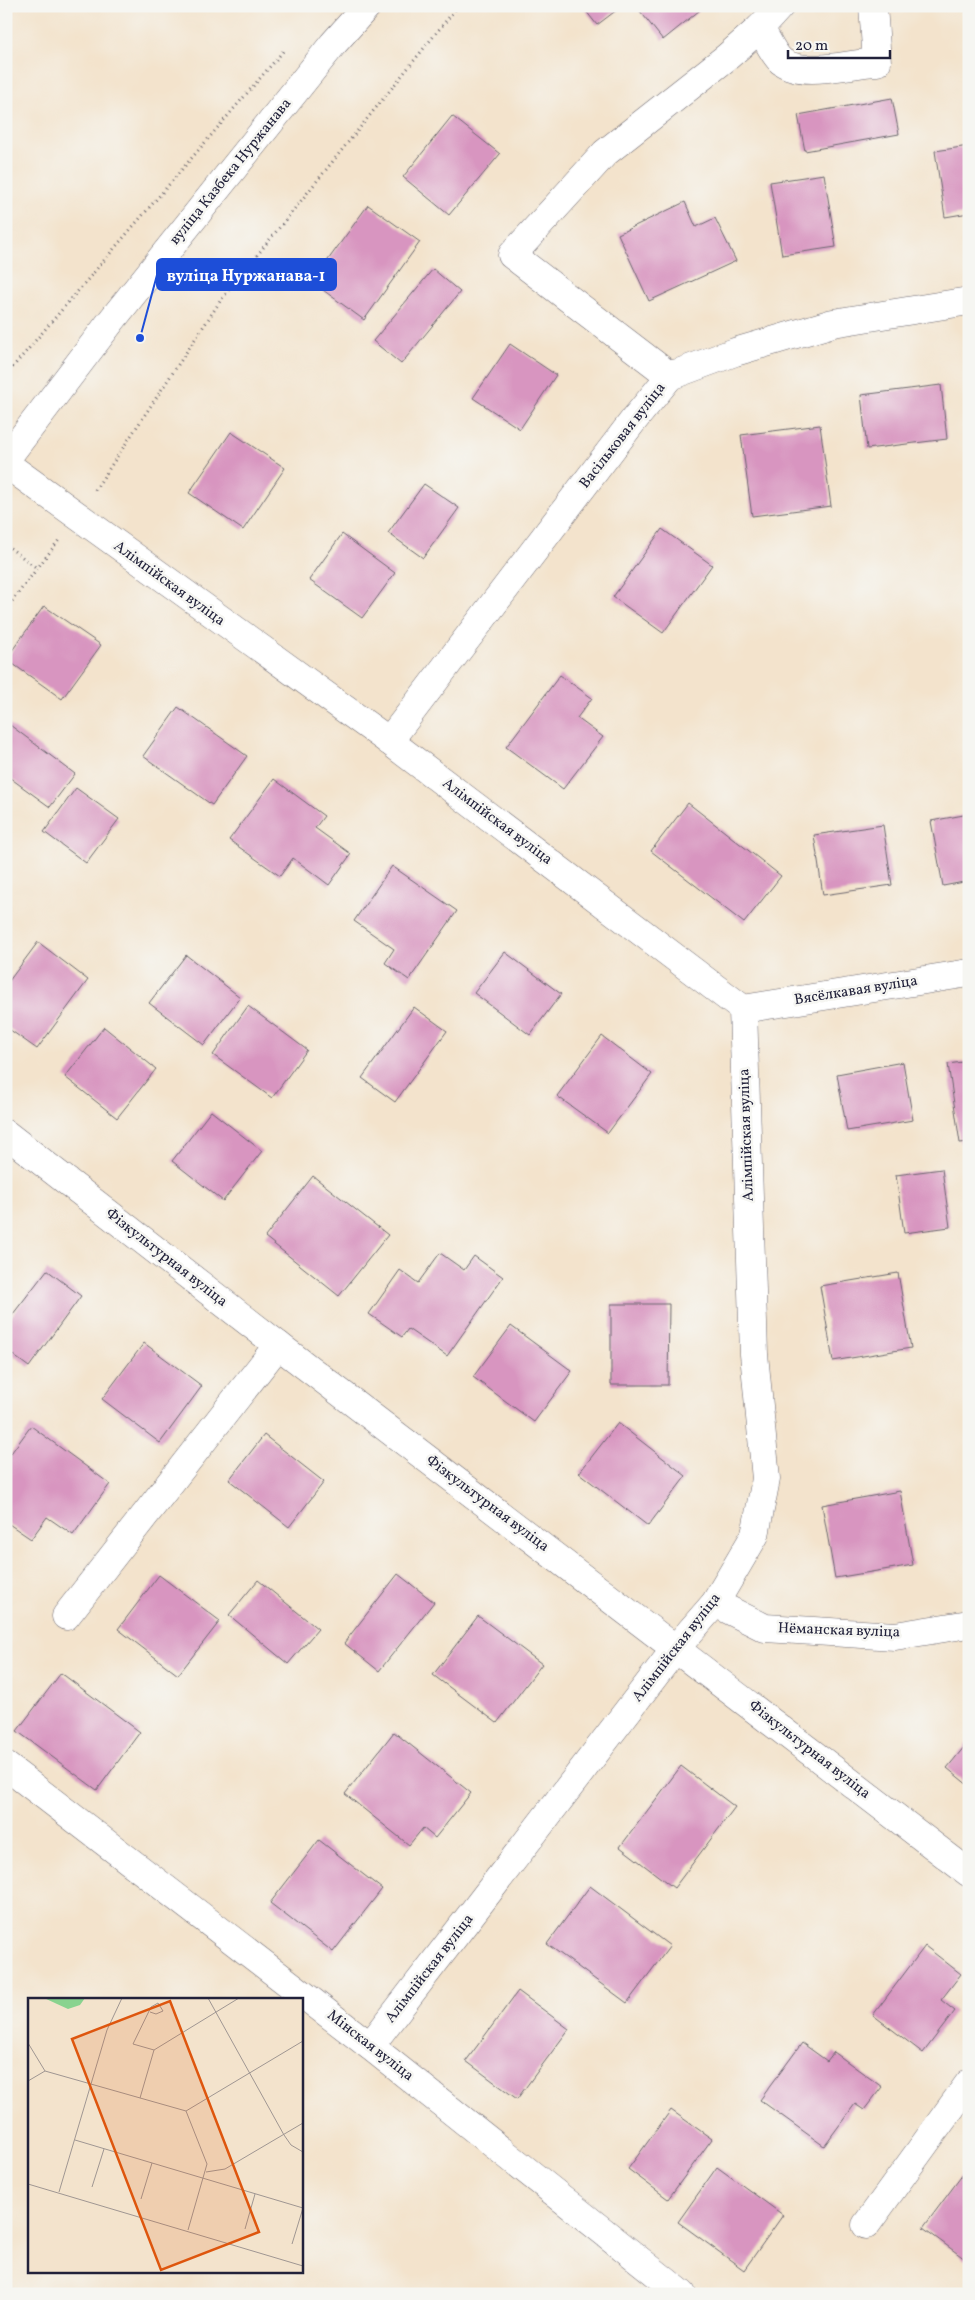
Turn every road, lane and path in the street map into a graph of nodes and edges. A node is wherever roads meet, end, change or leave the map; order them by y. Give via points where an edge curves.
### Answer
1 (367, 6) edge
2 (458, 6) edge
3 (780, 6) edge
4 (873, 6) edge
5 (760, 28) junction
6 (286, 48) dead end
7 (969, 301) edge
8 (6, 375) edge
9 (670, 376) junction
10 (6, 459) edge
11 (6, 464) edge
12 (77, 517) junction
13 (6, 545) edge
14 (38, 568) junction
15 (6, 609) edge
16 (389, 741) junction
17 (969, 973) edge
18 (743, 1009) junction
19 (6, 1134) edge
20 (278, 1345) junction
21 (715, 1603) junction
22 (66, 1616) dead end
23 (969, 1624) edge
24 (676, 1648) junction
25 (6, 1766) edge
26 (969, 1873) edge
27 (370, 2046) junction
28 (969, 2084) edge
29 (866, 2225) dead end
30 (682, 2294) edge

1 - 10 street, вуліца Казбека Нуржанава via 124,304
2 - 12 path via 221,300
3 - 5 street
4 - 5 street via 877,62 808,71 781,61
5 - 9 street via 605,153 512,254
6 - 8 path
7 - 9 street, Васільковая вуліца via 833,323 735,352
9 - 16 street, Васільковая вуліца
11 - 12 street, Алімпійская вуліца
12 - 14 path
12 - 16 street, Алімпійская вуліца
13 - 14 path
14 - 15 path
16 - 18 street, Алімпійская вуліца
17 - 18 street, Вясёлкавая вуліца
18 - 21 street, Алімпійская вуліца via 754,1354 766,1479 755,1535
19 - 20 street, Фізкультурная вуліца
20 - 22 street
20 - 24 street, Фізкультурная вуліца
21 - 23 street, Нёманская вуліца via 765,1628 895,1636
21 - 24 street, Алімпійская вуліца
24 - 26 street, Фізкультурная вуліца
24 - 27 street, Алімпійская вуліца
25 - 27 street, Мінская вуліца
27 - 30 street, Мінская вуліца
28 - 29 street

